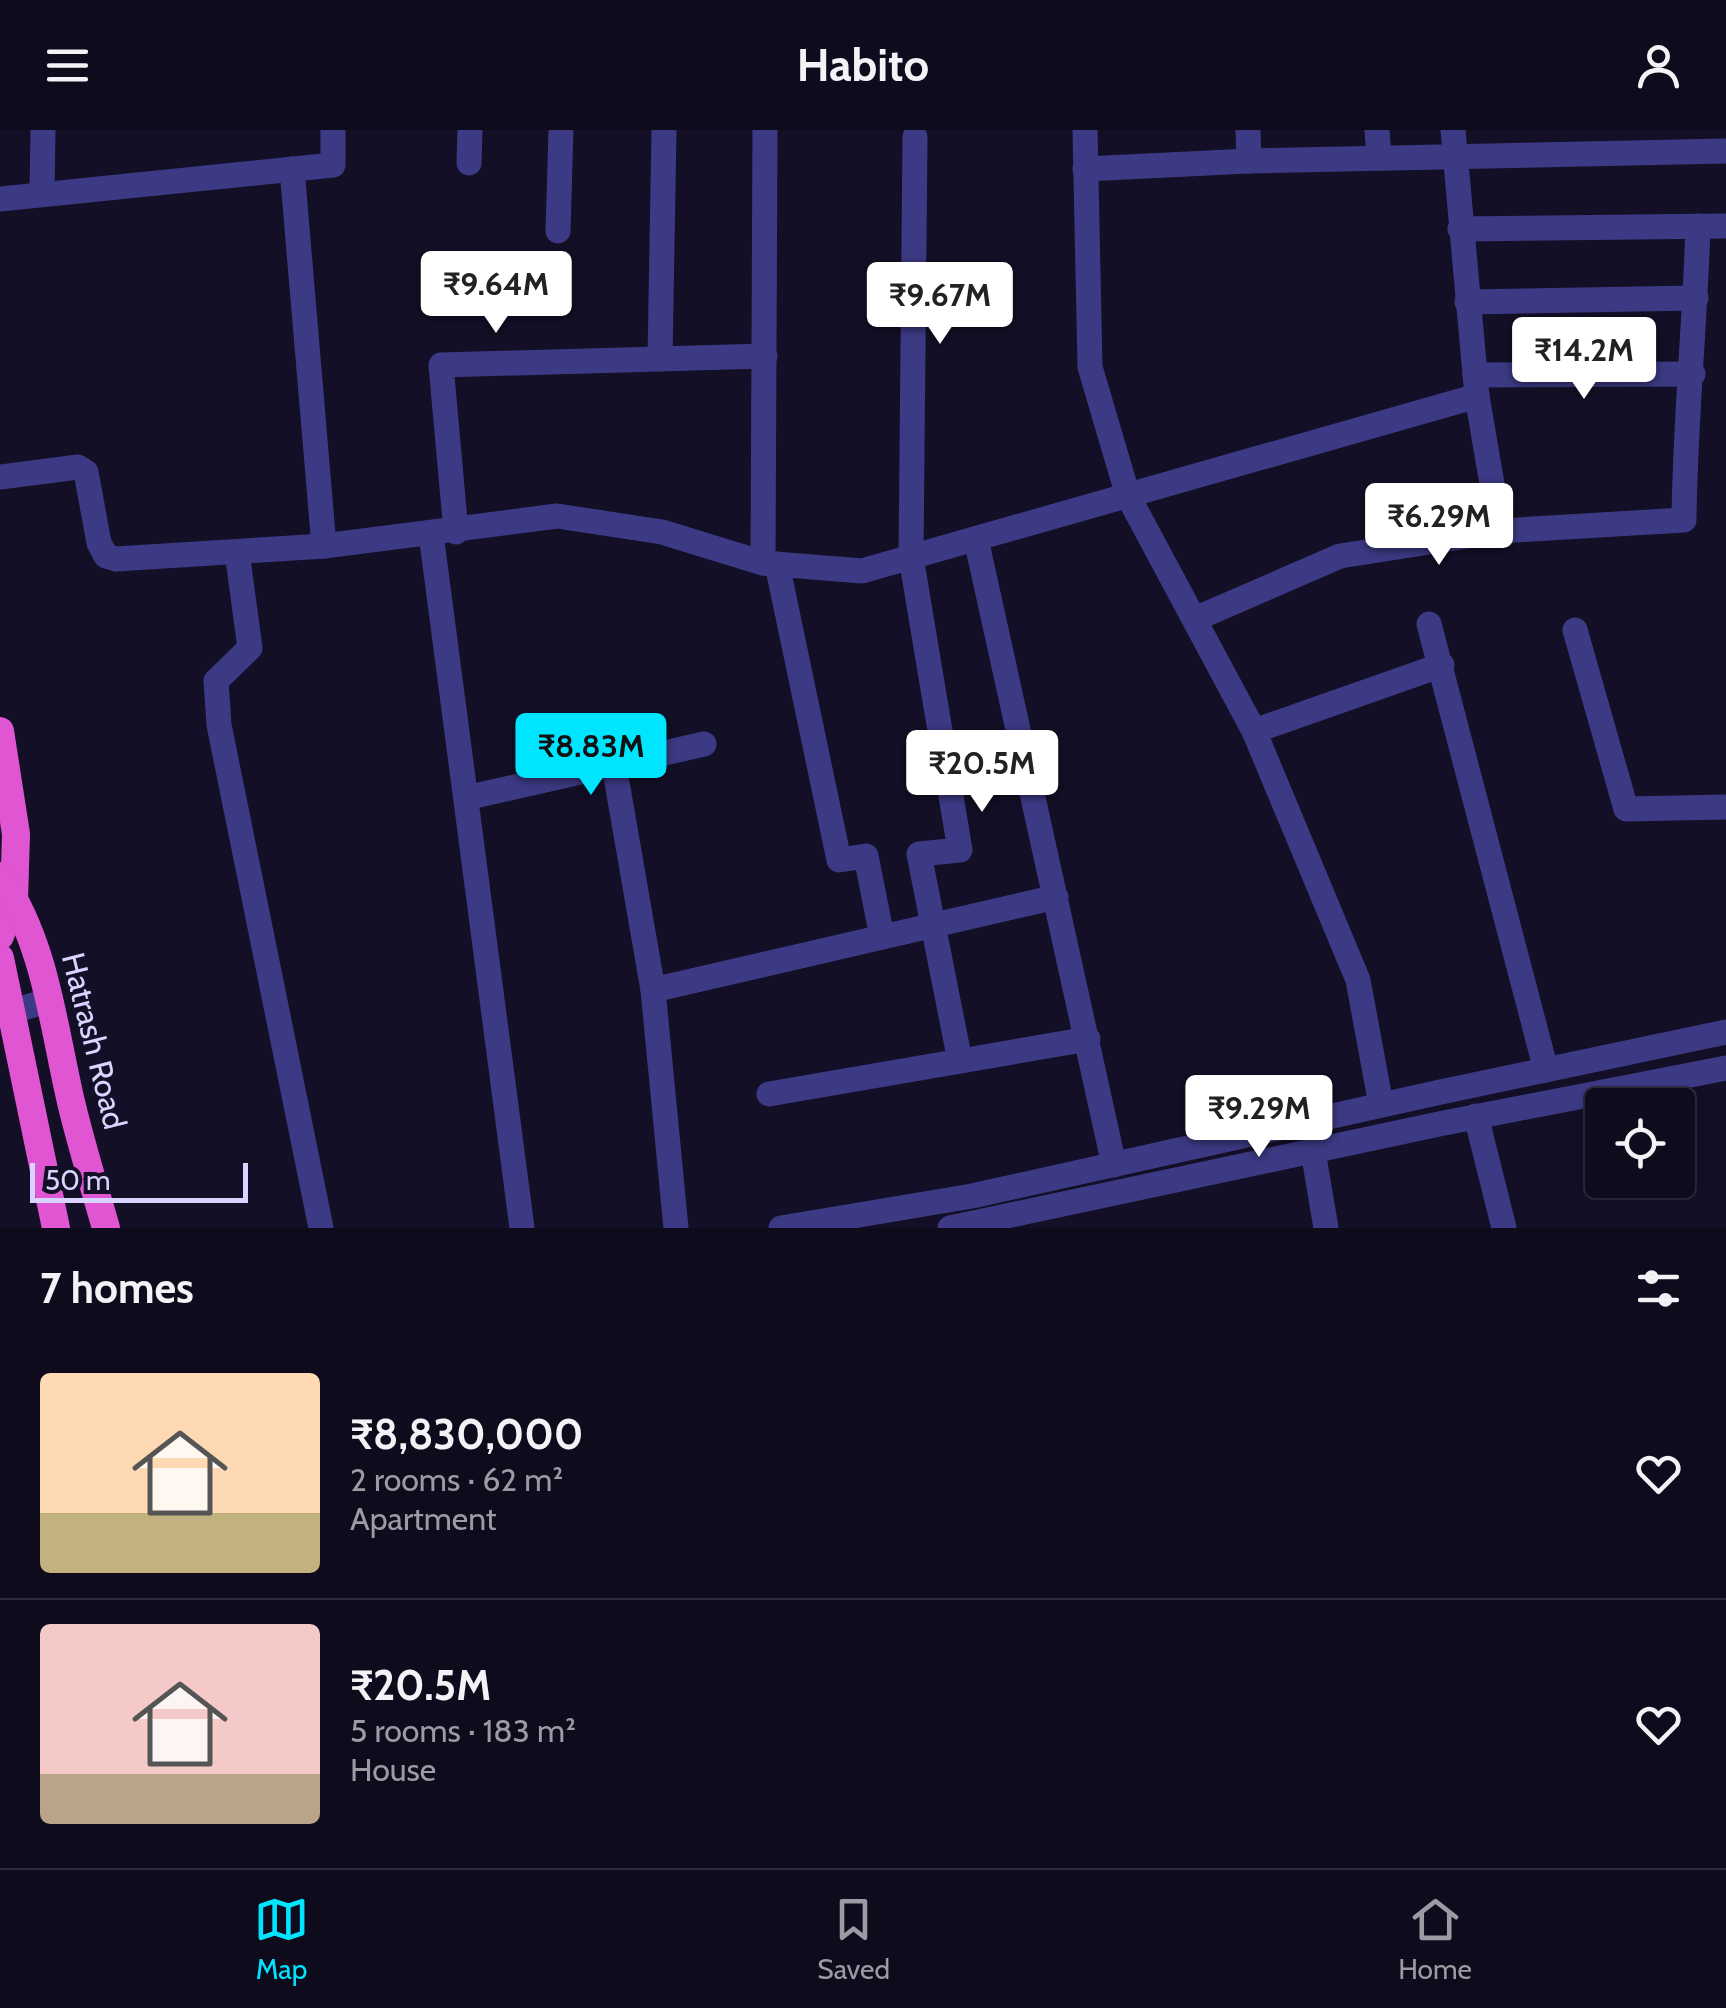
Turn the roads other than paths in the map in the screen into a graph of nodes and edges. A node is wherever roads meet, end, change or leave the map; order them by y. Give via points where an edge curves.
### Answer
1 (43, 130) edge
2 (333, 130) edge
3 (470, 130) edge
4 (562, 130) edge
5 (664, 130) edge
6 (765, 130) edge
7 (1086, 130) edge
8 (1248, 130) edge
9 (1377, 130) edge
10 (915, 137) dead end
11 (1452, 142) edge
12 (1726, 150) edge
13 (1379, 158) junction
14 (1249, 161) junction
15 (469, 163) dead end
16 (292, 169) junction
17 (1085, 170) junction
18 (42, 193) junction
19 (0, 199) edge
20 (1698, 226) junction
21 (1726, 226) edge
22 (1460, 229) junction
23 (558, 231) dead end
24 (1696, 298) junction
25 (1468, 302) junction
26 (764, 356) junction
27 (660, 359) junction
28 (1693, 374) junction
29 (1476, 386) junction
30 (0, 478) edge
31 (1128, 496) junction
32 (1500, 531) junction
33 (444, 533) junction
34 (976, 539) junction
35 (324, 546) junction
36 (237, 552) junction
37 (911, 557) junction
38 (770, 563) junction
39 (1194, 619) junction
40 (1429, 624) dead end
41 (1575, 630) dead end
42 (1442, 665) junction
43 (0, 731) edge
44 (1254, 731) junction
45 (704, 744) dead end
46 (614, 765) junction
47 (466, 798) junction
48 (1726, 806) edge
49 (7, 888) edge
50 (1056, 897) junction
51 (933, 925) junction
52 (0, 936) edge
53 (882, 937) junction
54 (0, 958) edge
55 (653, 990) junction
56 (50, 1000) junction
57 (6, 1012) edge
58 (1726, 1032) edge
59 (1088, 1039) junction
60 (960, 1061) junction
61 (1726, 1068) edge
62 (1546, 1070) junction
63 (768, 1094) dead end
64 (1380, 1105) junction
65 (1476, 1116) junction
66 (1312, 1150) junction
67 (1114, 1165) junction
68 (56, 1228) edge
69 (106, 1228) edge
70 (322, 1228) edge
71 (522, 1228) edge
72 (676, 1228) edge
73 (781, 1228) edge
74 (950, 1228) edge
75 (1326, 1228) edge
76 (1504, 1228) edge

1 - 18 street
2 - 16 street via 334,166
3 - 15 street
4 - 23 street
5 - 27 street
6 - 26 street
7 - 17 street
8 - 14 street
9 - 13 street
10 - 37 street
11 - 12 street
11 - 13 street
11 - 22 street
13 - 14 street
14 - 17 street
16 - 18 street
16 - 35 street
17 - 31 street via 1090,367
18 - 19 street
20 - 21 street
20 - 22 street
20 - 24 street
22 - 25 street
24 - 25 street
24 - 28 street
25 - 29 street
26 - 27 street
26 - 38 street
27 - 33 street via 441,365
28 - 29 street
28 - 32 street via 1684,520
29 - 31 street
29 - 32 street
30 - 36 street via 78,467 86,472 106,556
31 - 34 street
31 - 39 street
32 - 39 street via 1340,556
33 - 35 street
33 - 38 street via 556,516 662,532
33 - 47 street
34 - 37 street
34 - 50 street
35 - 36 street
36 - 70 street via 250,648 216,681 218,725
37 - 38 street via 862,570
37 - 51 street via 960,850 919,854
38 - 53 street via 839,860 866,856
39 - 44 street
40 - 42 street
41 - 48 street via 1626,809
42 - 44 street
42 - 62 street
43 - 49 highway via 16,834
44 - 64 street via 1358,980
45 - 46 street
46 - 47 street
46 - 55 street
47 - 71 street
49 - 52 highway
49 - 56 highway, Hatrash Road
50 - 51 street
50 - 59 street
51 - 53 street
51 - 60 street
53 - 55 street
54 - 57 highway
55 - 72 street
56 - 57 street
56 - 69 highway, Hatrash Road
57 - 68 highway
58 - 62 street
59 - 60 street
59 - 67 street
60 - 63 street
61 - 65 street
62 - 64 street
64 - 67 street
65 - 66 street
65 - 76 street
66 - 74 street
66 - 75 street
67 - 73 street

